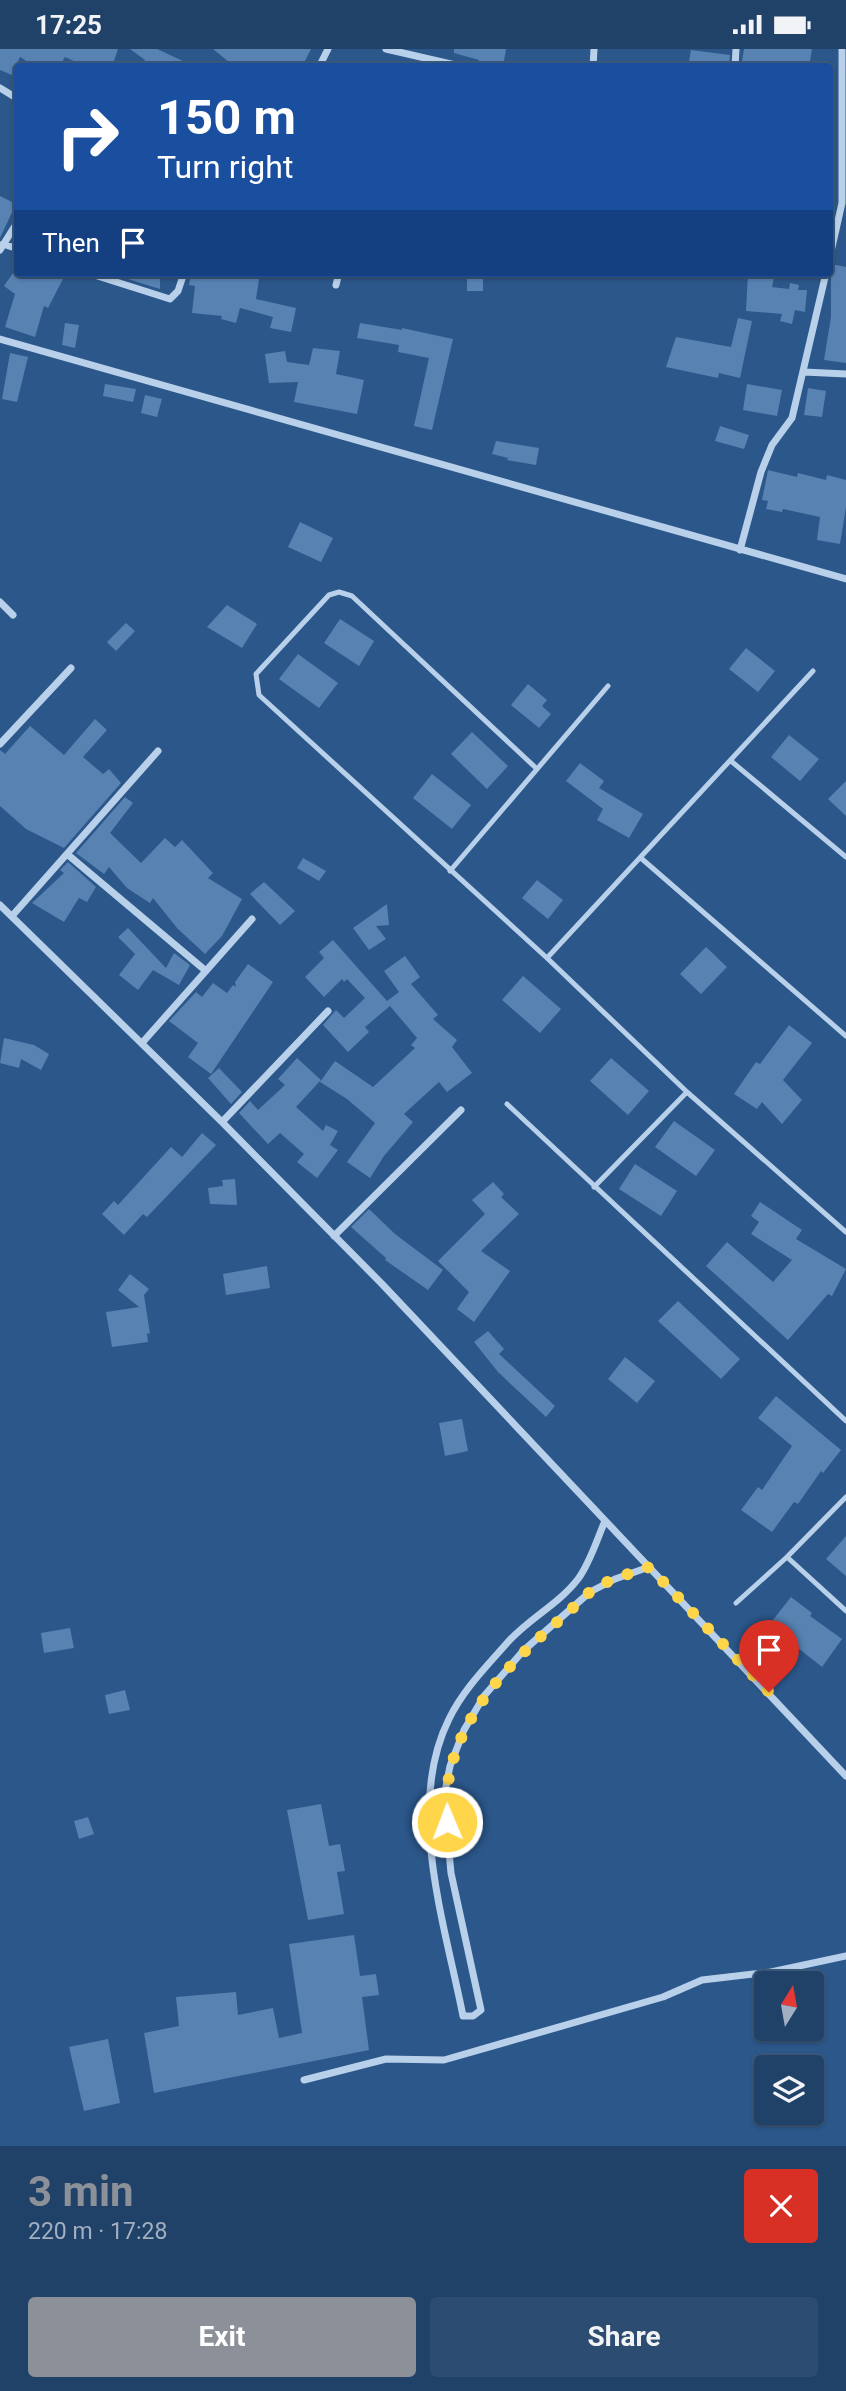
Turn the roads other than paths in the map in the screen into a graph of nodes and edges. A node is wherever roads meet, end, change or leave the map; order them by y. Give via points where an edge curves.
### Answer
1 (386, 49) edge
2 (842, 49) edge
3 (447, 63) edge
4 (14, 228) edge
5 (833, 243) edge
6 (2, 247) edge
7 (101, 277) edge
8 (183, 277) edge
9 (339, 277) edge
10 (824, 277) edge
11 (336, 285) dead end
12 (0, 339) edge
13 (804, 372) junction
14 (846, 374) edge
15 (740, 550) junction
16 (846, 579) edge
17 (0, 602) edge
18 (13, 615) dead end
19 (71, 668) dead end
20 (813, 671) dead end
21 (608, 686) dead end
22 (1, 739) edge
23 (158, 751) dead end
24 (731, 761) junction
25 (537, 769) junction
26 (67, 854) junction
27 (846, 857) edge
28 (642, 859) junction
29 (450, 871) junction
30 (0, 905) edge
31 (12, 916) junction
32 (252, 919) dead end
33 (547, 958) junction
34 (206, 971) junction
35 (328, 1011) dead end
36 (846, 1037) edge
37 (142, 1043) junction
38 (687, 1092) junction
39 (507, 1104) dead end
40 (461, 1110) dead end
41 (222, 1122) junction
42 (594, 1187) junction
43 (846, 1232) edge
44 (334, 1236) junction
45 (846, 1421) edge
46 (846, 1497) edge
47 (606, 1521) junction
48 (787, 1557) junction
49 (649, 1567) junction
50 (736, 1603) dead end
51 (846, 1611) edge
52 (469, 1686) junction
53 (484, 1696) junction
54 (846, 1776) edge
55 (427, 1796) junction
56 (444, 1797) junction
57 (451, 1873) junction
58 (435, 1878) junction
59 (846, 1957) edge
60 (304, 2080) dead end

1 - 3 street
2 - 5 street via 842,203
4 - 6 street
7 - 8 street via 170,299
9 - 11 street
10 - 13 street
12 - 15 street
13 - 14 street
13 - 15 street via 792,418 772,445 761,472
15 - 16 street
17 - 18 street
19 - 22 street
20 - 24 lane
21 - 25 lane
23 - 26 street
24 - 27 lane
24 - 28 lane
25 - 29 lane
25 - 29 lane via 352,596 329,595 256,674 259,695
26 - 31 street
26 - 34 street
28 - 33 lane
28 - 36 lane
29 - 33 lane
30 - 31 street
31 - 37 street
32 - 34 street
33 - 38 lane
34 - 37 street
35 - 41 street
37 - 41 street
38 - 42 lane
38 - 43 lane
39 - 42 lane
40 - 44 street
41 - 44 street
42 - 45 lane
44 - 47 street
46 - 48 lane
47 - 49 street
47 - 52 street via 579,1578 510,1639
48 - 50 lane
48 - 51 lane
49 - 53 street via 590,1592 523,1651
49 - 54 street
52 - 53 street
52 - 55 street via 449,1719 433,1761
53 - 56 street via 464,1730
55 - 56 street
55 - 58 street
56 - 57 street
57 - 58 street
57 - 58 street via 481,2010 473,2016 463,2016
59 - 60 street via 702,1980 663,1997 444,2060 386,2060

